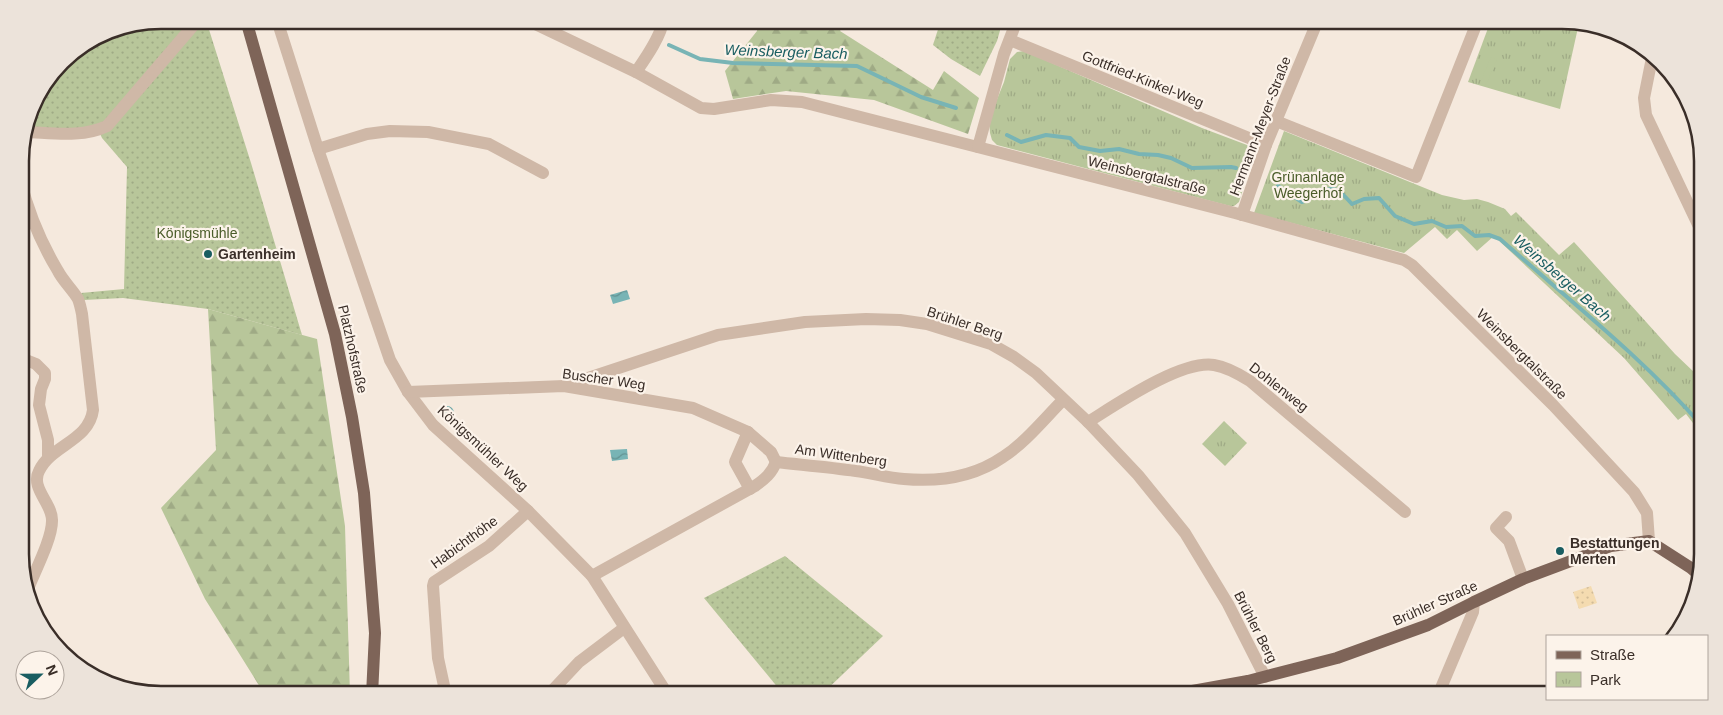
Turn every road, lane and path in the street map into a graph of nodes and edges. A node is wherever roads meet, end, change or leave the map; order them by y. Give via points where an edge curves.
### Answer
1 (190, 29) edge
2 (249, 29) edge
3 (280, 29) edge
4 (545, 29) edge
5 (661, 29) edge
6 (1014, 29) edge
7 (1314, 29) edge
8 (1474, 29) edge
9 (1010, 40) junction
10 (1651, 63) edge
11 (636, 72) junction
12 (1276, 121) junction
13 (32, 132) edge
14 (1266, 145) junction
15 (978, 147) junction
16 (318, 149) junction
17 (543, 173) dead end
18 (29, 211) edge
19 (1242, 214) junction
20 (1694, 216) edge
21 (29, 361) edge
22 (564, 386) junction
23 (408, 392) junction
24 (1063, 400) junction
25 (1088, 422) junction
26 (748, 432) junction
27 (48, 456) junction
28 (776, 462) junction
29 (750, 489) junction
30 (528, 511) junction
31 (1405, 512) dead end
32 (1506, 517) dead end
33 (1649, 541) junction
34 (1693, 570) edge
35 (592, 576) junction
36 (1524, 579) junction
37 (31, 581) edge
38 (1474, 602) junction
39 (624, 628) junction
40 (1265, 677) junction
41 (1248, 681) junction
42 (372, 686) edge
43 (444, 686) edge
44 (557, 686) edge
45 (662, 686) edge
46 (1220, 686) edge
47 (1249, 686) edge
48 (1442, 686) edge

1 - 13 street via 107,126 75,134
2 - 42 main road, Platzhofstraße via 335,334 352,417 364,493 375,633
3 - 16 street, Königsmühler Weg
4 - 11 street, Weinsbergtalstraße
5 - 11 street
6 - 9 street
7 - 12 street, Hermann-Meyer-Straße
8 - 12 street via 1416,177
9 - 14 street, Gottfried-Kinkel-Weg
9 - 15 street
10 - 20 street via 1644,98 1646,115
11 - 15 street, Weinsbergtalstraße via 701,108 771,100 802,102
12 - 14 street, Hermann-Meyer-Straße
14 - 19 street, Hermann-Meyer-Straße
15 - 19 street, Weinsbergtalstraße
16 - 17 street via 368,134 428,132 489,144
16 - 23 street, Königsmühler Weg via 390,360
18 - 27 street via 57,270 80,305 93,410 90,424
19 - 33 street, Weinsbergtalstraße via 1395,256 1412,265 1553,405 1634,492 1647,513
21 - 27 street via 45,373 39,405 48,440
22 - 23 street, Buscher Weg
22 - 24 street, Brühler Berg via 718,335 805,322 866,319 927,324 992,344 1036,373
22 - 26 street, Buscher Weg via 693,408
23 - 30 street, Königsmühler Weg via 433,425
24 - 25 street, Brühler Berg
24 - 28 street, Am Wittenberg via 1008,454 957,477 902,479
25 - 31 street, Dohlenweg via 1181,370 1214,365 1250,381
25 - 40 street, Brühler Berg via 1138,475 1185,533 1228,604
26 - 28 street, Buscher Weg via 771,452
26 - 29 street via 735,462
27 - 37 street via 37,477 52,521 50,535
28 - 29 street, Am Wittenberg via 765,479
29 - 35 street, Am Wittenberg
30 - 35 street, Königsmühler Weg
30 - 43 street, Habichthöhe via 489,546 434,582 438,658
32 - 36 street via 1496,528 1509,542
33 - 34 main road
33 - 36 main road, Brühler Straße via 1611,546
35 - 39 street, Königsmühler Weg
36 - 38 main road, Brühler Straße
38 - 40 main road, Brühler Straße via 1428,625 1346,655
38 - 48 street
39 - 44 street via 580,662
39 - 45 street, Königsmühler Weg
40 - 41 main road, Brühler Straße
41 - 46 main road, Brühler Straße
41 - 47 street

